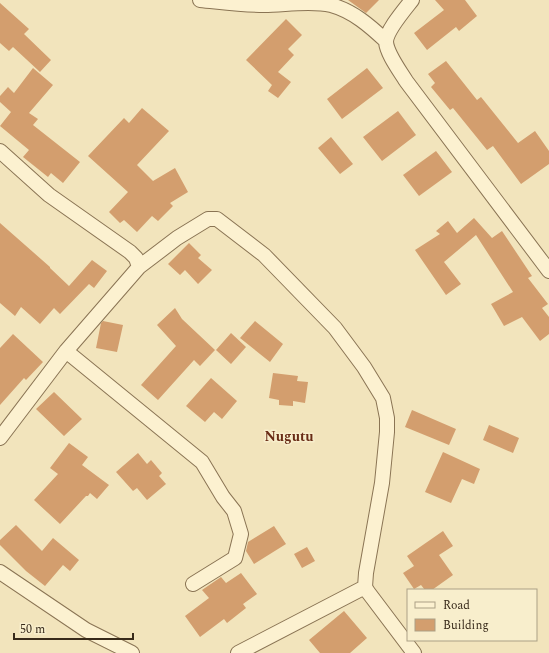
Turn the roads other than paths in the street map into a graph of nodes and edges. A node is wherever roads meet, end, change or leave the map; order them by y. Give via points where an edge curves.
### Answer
1 (200, 0) edge
2 (412, 0) edge
3 (386, 41) junction
4 (0, 151) edge
5 (139, 267) junction
6 (548, 268) edge
7 (66, 351) junction
8 (0, 438) edge
9 (0, 572) edge
10 (193, 584) dead end
11 (366, 587) junction
12 (132, 653) edge
13 (238, 653) edge
14 (414, 653) edge

1 - 3 street via 239,4 330,5 363,20
2 - 3 street via 392,26
3 - 6 street via 389,52 406,81
4 - 5 street via 49,195 130,252 136,258
5 - 7 street
5 - 11 street via 177,238 208,219 217,219 264,255 335,328 364,367 383,398 387,418 382,483 366,573
7 - 8 street
7 - 10 street via 202,462 223,498 234,511 241,534 235,558
9 - 12 street via 86,630
11 - 13 street
11 - 14 street

